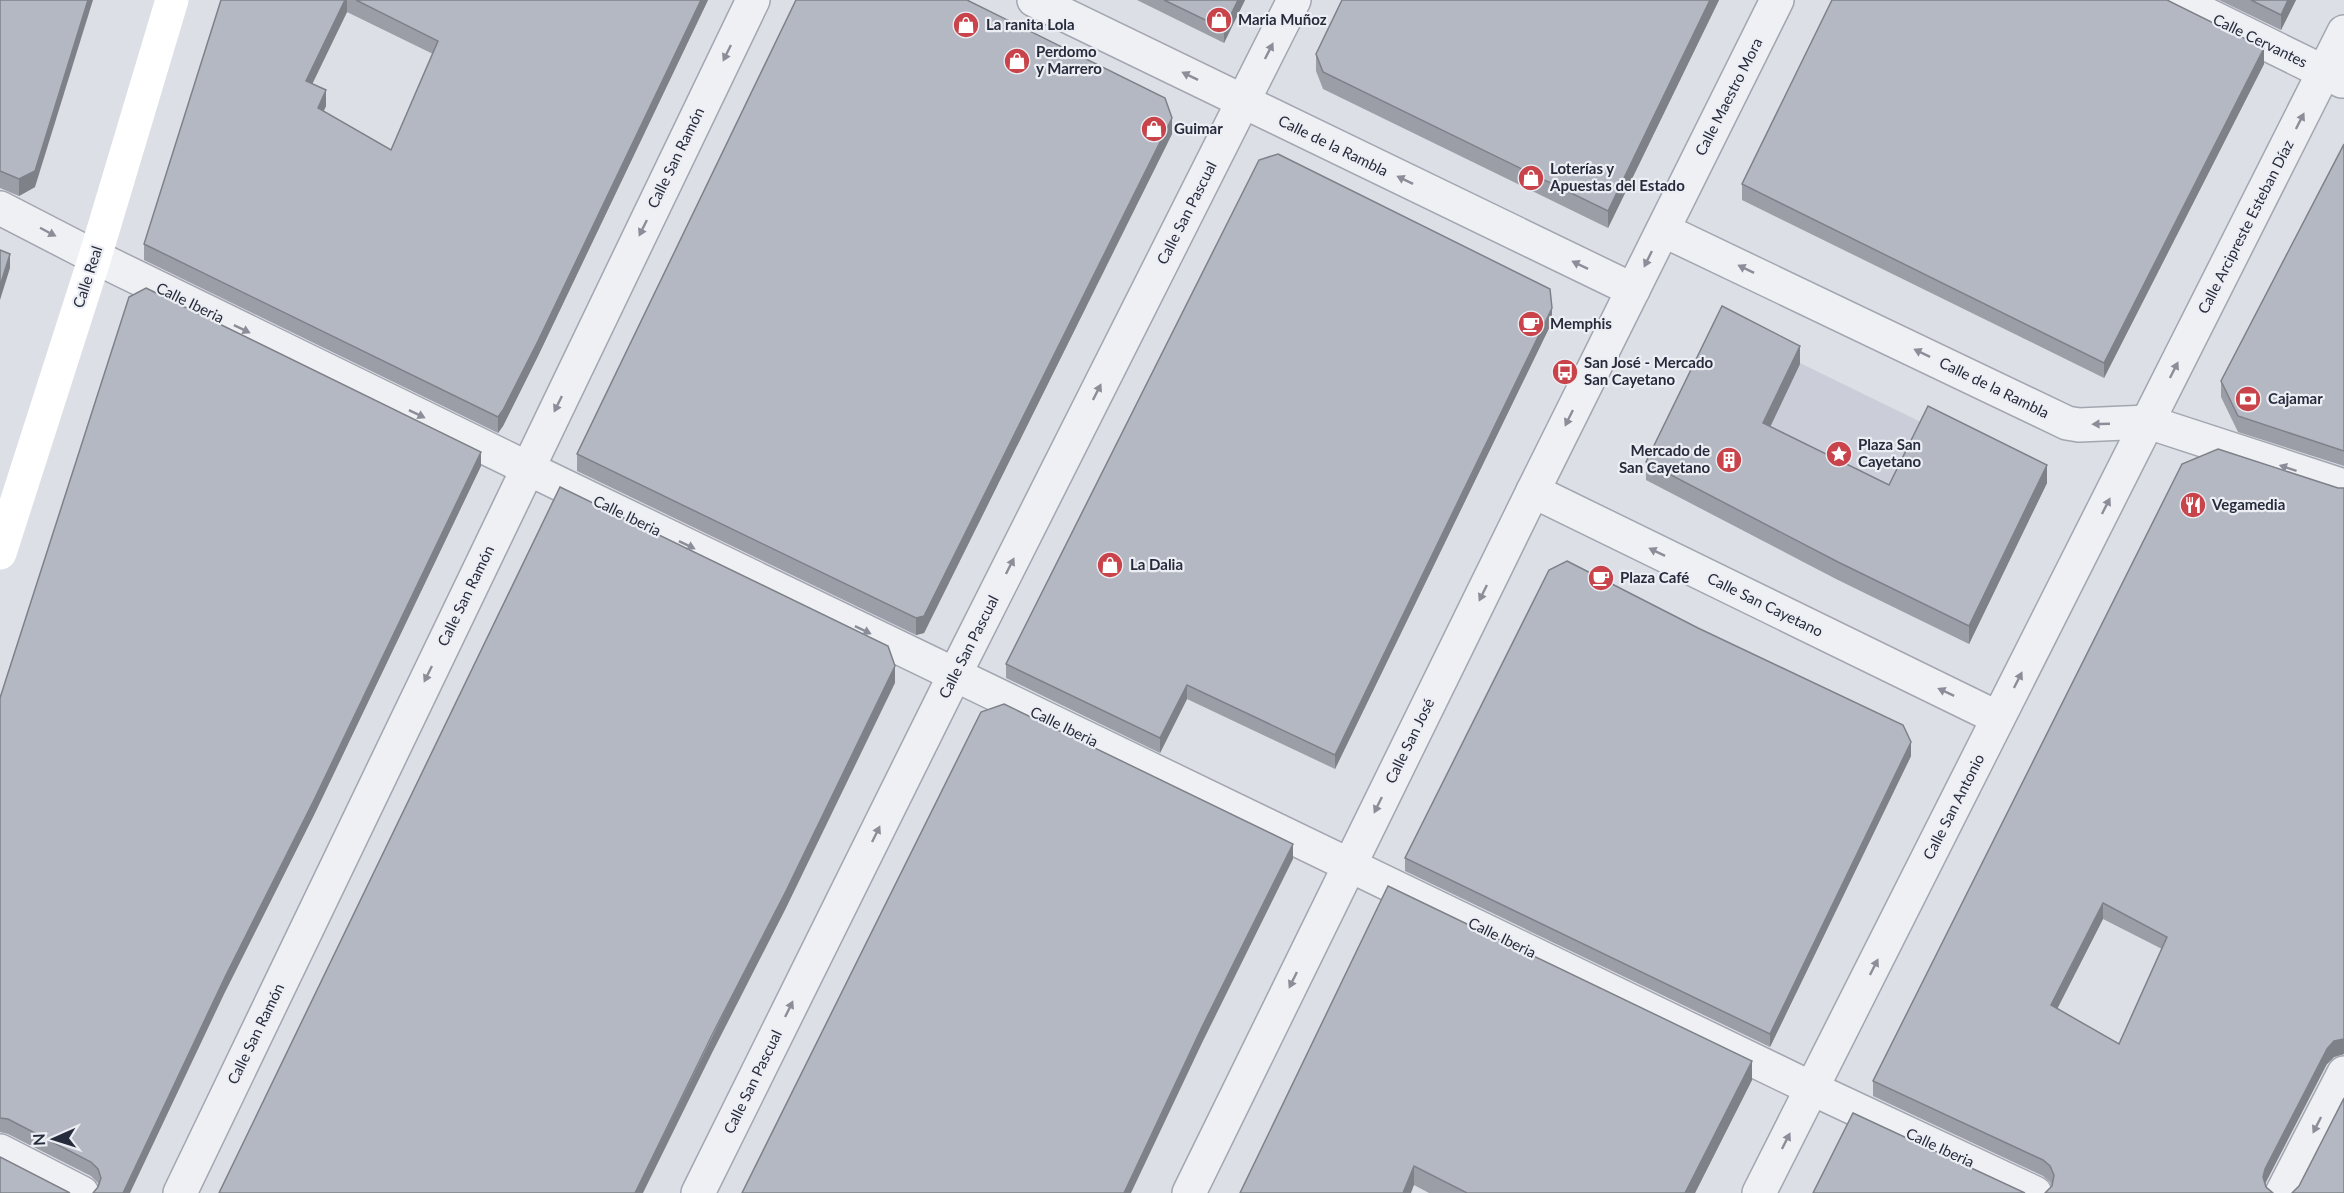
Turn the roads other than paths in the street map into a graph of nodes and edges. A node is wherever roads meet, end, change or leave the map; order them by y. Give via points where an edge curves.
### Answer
1 (172, 0) edge
2 (753, 0) edge
3 (1034, 0) edge
4 (1294, 0) edge
5 (1777, 0) edge
6 (2176, 0) edge
7 (2344, 32) edge
8 (2334, 78) edge
9 (1243, 102) junction
10 (0, 208) edge
11 (1663, 230) junction
12 (95, 257) junction
13 (1633, 290) junction
14 (2148, 422) junction
15 (527, 468) junction
16 (2344, 486) edge
17 (1533, 491) junction
18 (0, 553) edge
19 (955, 674) junction
20 (1998, 718) junction
21 (1349, 864) junction
22 (2344, 1073) edge
23 (1813, 1089) junction
24 (0, 1151) edge
25 (81, 1193) edge
26 (180, 1193) edge
27 (698, 1193) edge
28 (1190, 1193) edge
29 (1759, 1193) edge
30 (2035, 1193) edge
31 (2282, 1193) edge

1 - 12 main road, Calle Real
2 -> 15 street, Calle San Ramón
9 -> 3 street, Calle de la Rambla
9 -> 4 street, Calle San Pascual
5 - 11 street, Calle Maestro Mora
6 - 8 street, Calle Cervantes
7 - 8 street, Calle Arcipreste Esteban Díaz
14 -> 8 street, Calle Arcipreste Esteban Díaz
13 -> 9 street, Calle de la Rambla
19 -> 9 street, Calle San Pascual
10 -> 12 street, Calle Iberia
11 -> 13 street, Calle Maestro Mora
14 -> 11 street, Calle de la Rambla via 2067,423
12 -> 15 street, Calle Iberia
12 - 18 main road, Calle Real
13 -> 17 street, Calle San José
16 -> 14 street, Calle de la Rambla
20 -> 14 street, Calle San Antonio
15 -> 19 street, Calle Iberia
15 -> 26 street, Calle San Ramón
20 -> 17 street, Calle San Cayetano
17 -> 21 street, Calle San José
19 - 21 street, Calle Iberia
27 -> 19 street, Calle San Pascual
23 -> 20 street, Calle San Antonio
21 - 23 street, Calle Iberia
21 -> 28 street, Calle San José
22 -> 31 street
29 -> 23 street, Calle San Antonio
23 - 30 street, Calle Iberia
24 - 25 street

